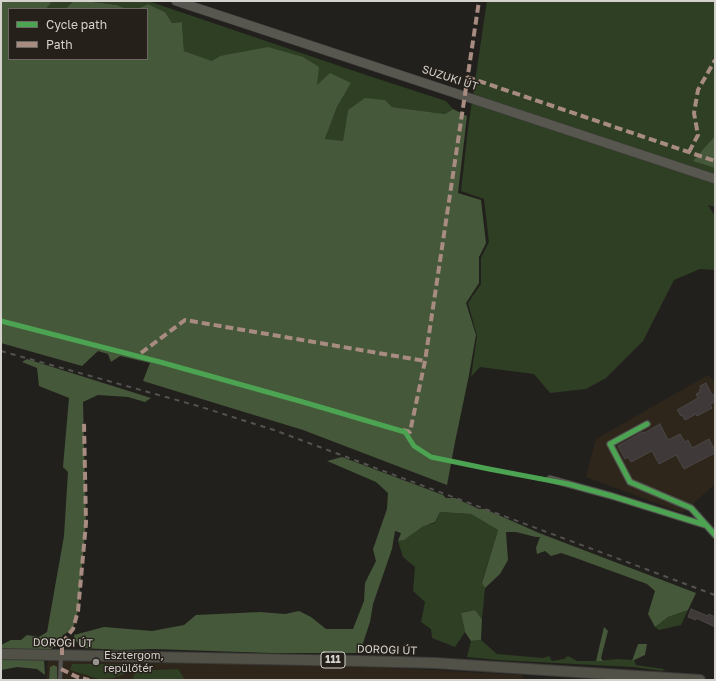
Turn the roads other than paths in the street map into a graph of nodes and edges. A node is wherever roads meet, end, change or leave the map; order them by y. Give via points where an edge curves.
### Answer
1 (176, 1) edge
2 (715, 179) edge
3 (647, 424) dead end
4 (550, 479) dead end
5 (705, 526) junction
6 (714, 531) edge
7 (1, 654) edge
8 (62, 655) junction
9 (60, 680) edge
10 (700, 680) edge

1 - 2 main road, SUZUKI ÚT
3 - 5 street via 610,444 630,482 691,508
4 - 5 street
5 - 6 street
7 - 8 main road, DOROGI ÚT / 111
8 - 9 lane
8 - 10 main road, DOROGI ÚT / 111 via 435,663

